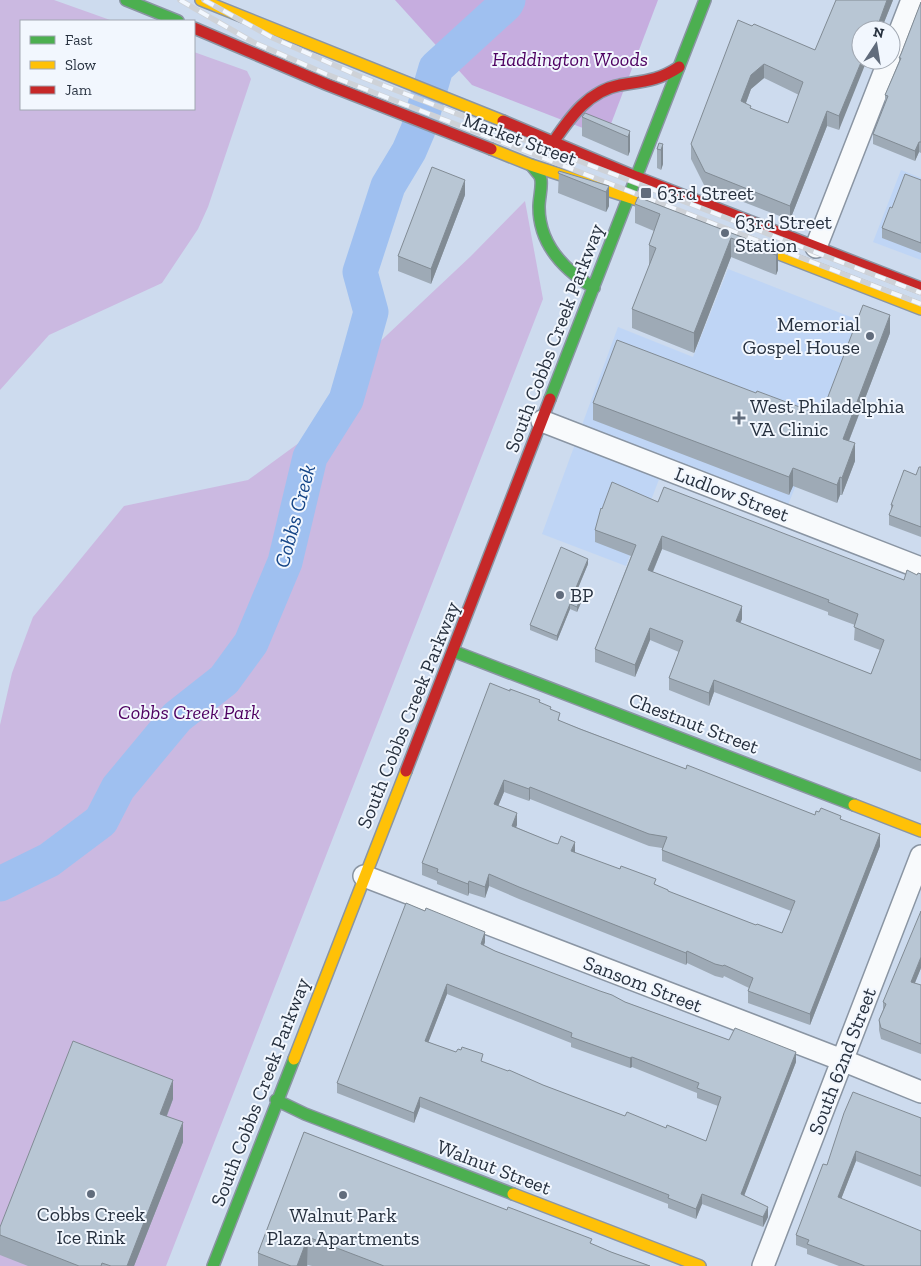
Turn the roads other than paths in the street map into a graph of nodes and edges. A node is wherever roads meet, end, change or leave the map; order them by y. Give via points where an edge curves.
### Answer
1 (126, 0) edge
2 (201, 0) edge
3 (705, 0) edge
4 (912, 0) edge
5 (176, 20) edge
6 (195, 28) edge
7 (901, 28) edge
8 (679, 67) junction
9 (885, 70) edge
10 (554, 141) junction
11 (531, 165) junction
12 (636, 177) junction
13 (629, 196) junction
14 (660, 208) edge
15 (730, 235) edge
16 (816, 247) junction
17 (594, 288) junction
18 (921, 288) edge
19 (921, 309) edge
20 (542, 421) junction
21 (921, 568) edge
22 (453, 651) junction
23 (921, 831) edge
24 (921, 856) edge
25 (364, 876) junction
26 (842, 1060) junction
27 (921, 1092) edge
28 (276, 1100) junction
29 (212, 1266) edge
30 (700, 1266) edge
31 (763, 1266) edge

1 - 5 main road
2 - 10 main road, Market Street
3 - 8 main road, South Cobbs Creek Parkway
4 - 7 street
6 - 11 main road, Market Street
8 - 10 main road via 661,79 620,85 594,94 572,115
8 - 12 main road, South Cobbs Creek Parkway
9 - 16 street
10 - 12 main road, Market Street
11 - 13 main road, Market Street
11 - 17 main road via 540,176 540,222 550,250 566,269
12 - 13 main road, South Cobbs Creek Parkway
12 - 16 main road, Market Street
13 - 14 main road, Market Street
13 - 17 main road, South Cobbs Creek Parkway
15 - 19 main road
16 - 18 main road, Market Street
17 - 20 main road, South Cobbs Creek Parkway
20 - 21 street, Ludlow Street
20 - 22 main road, South Cobbs Creek Parkway
22 - 23 main road, Chestnut Street
22 - 25 main road, South Cobbs Creek Parkway
24 - 26 street, South 62nd Street
25 - 26 street, Sansom Street
25 - 28 main road, South Cobbs Creek Parkway
26 - 27 street, Sansom Street
26 - 31 street, South 62nd Street
28 - 29 main road, South Cobbs Creek Parkway
28 - 30 main road, Walnut Street

